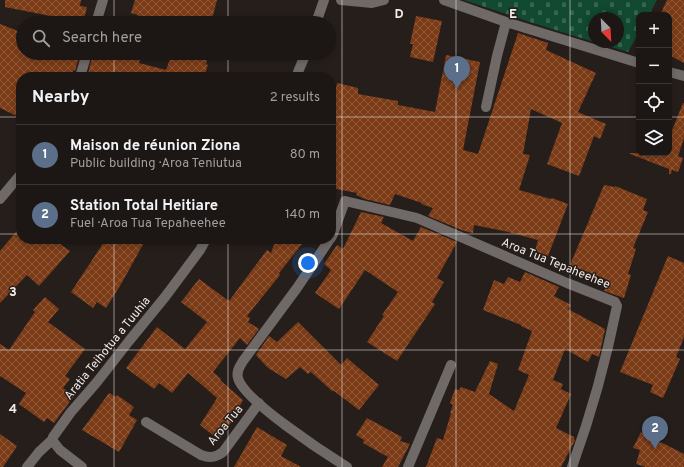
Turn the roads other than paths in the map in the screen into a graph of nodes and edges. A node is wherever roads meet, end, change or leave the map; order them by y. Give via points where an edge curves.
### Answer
1 (103, 0) edge
2 (324, 0) edge
3 (341, 0) edge
4 (384, 0) edge
5 (444, 0) edge
6 (98, 16) edge
7 (318, 16) edge
8 (506, 22) junction
9 (85, 60) edge
10 (303, 60) edge
11 (636, 62) edge
12 (81, 72) edge
13 (298, 72) dead end
14 (672, 73) edge
15 (684, 76) edge
16 (486, 107) dead end
17 (16, 180) edge
18 (0, 199) edge
19 (336, 226) edge
20 (203, 244) edge
21 (327, 244) edge
22 (451, 365) dead end
23 (259, 403) junction
24 (146, 422) dead end
25 (52, 440) junction
26 (27, 467) edge
27 (82, 467) edge
28 (347, 467) edge
29 (408, 467) edge
30 (572, 467) edge

1 - 6 street
2 - 7 street
3 - 4 street via 372,3
5 - 8 street
8 - 11 street
8 - 16 street
9 - 12 street
10 - 13 street
14 - 15 street
17 - 18 street
19 - 30 street, Aroa Tua Tepaheehee via 345,201 418,218 615,302 617,306 609,345 590,415
20 - 25 street, Aratia Teihotua a Tuuhia via 165,297 71,412
21 - 23 street via 238,369 240,384
22 - 29 street
23 - 24 street, Aroa Tua via 219,456 209,458
23 - 28 street via 296,433
25 - 26 street, Aratia Teihotua a Tuuhia
25 - 27 street via 60,450

